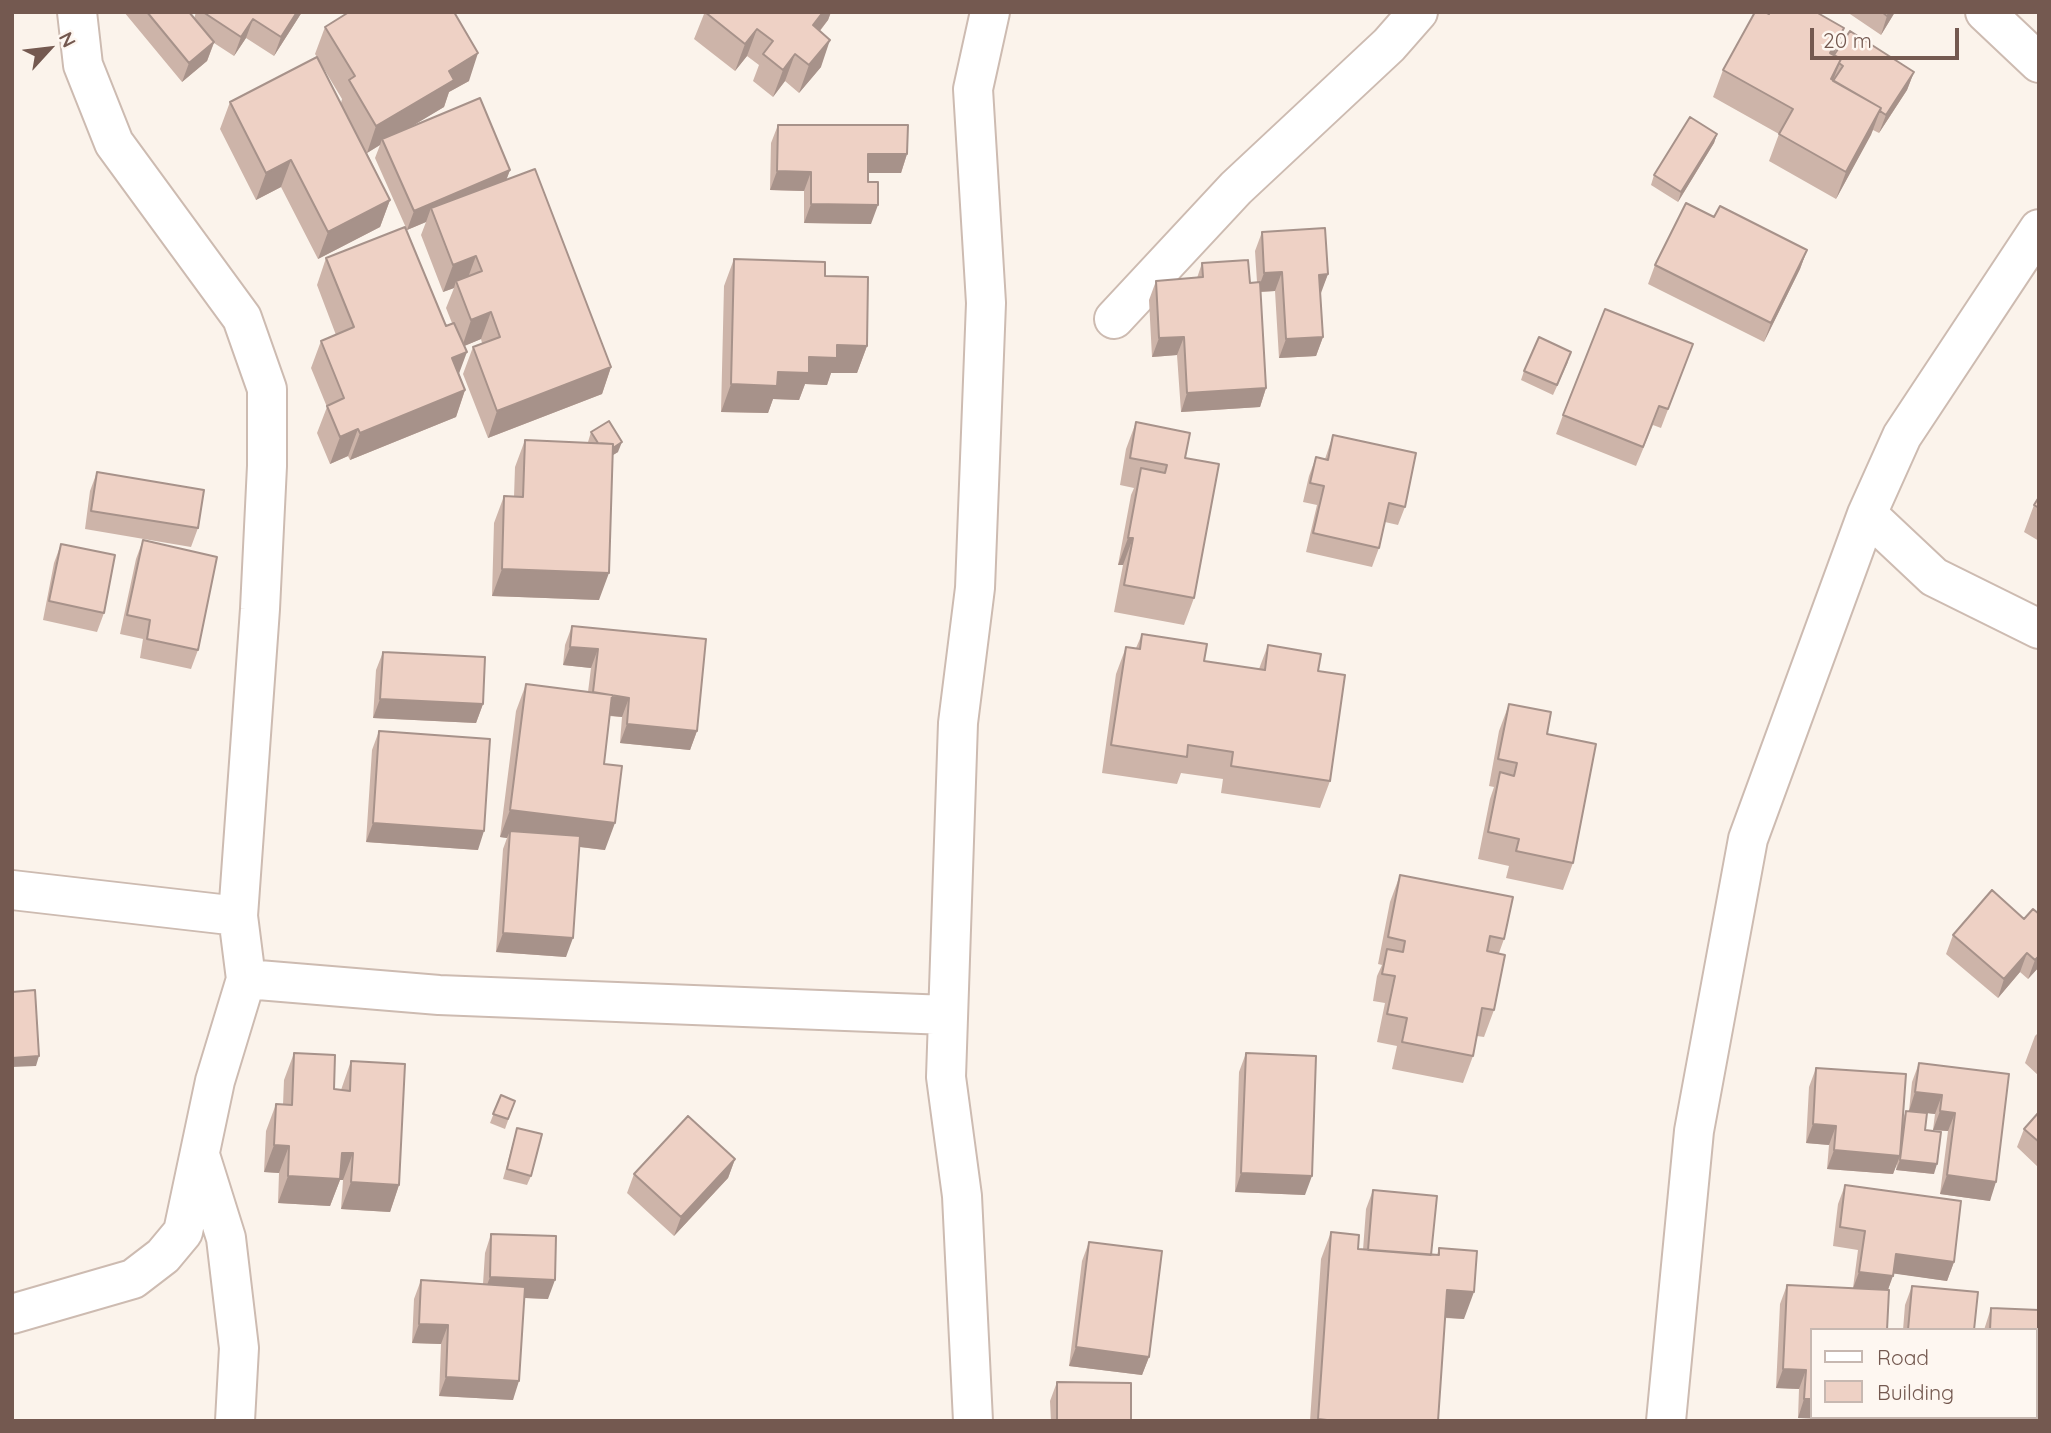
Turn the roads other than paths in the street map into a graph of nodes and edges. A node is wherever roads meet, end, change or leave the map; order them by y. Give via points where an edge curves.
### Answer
1 (77, 12) edge
2 (990, 12) edge
3 (1418, 12) edge
4 (1984, 12) edge
5 (2039, 63) edge
6 (2039, 229) edge
7 (1114, 319) dead end
8 (1867, 514) junction
9 (2039, 629) edge
10 (12, 890) edge
11 (238, 916) junction
12 (246, 979) junction
13 (947, 1015) junction
14 (200, 1153) junction
15 (12, 1314) edge
16 (235, 1421) edge
17 (973, 1421) edge
18 (1666, 1421) edge

1 - 11 street via 83,65 114,143 242,318 267,389 260,609
2 - 13 street via 973,89 986,303 975,588 958,723 955,896
3 - 7 street via 1389,45 1236,188
4 - 5 street
6 - 8 street via 1902,436
8 - 9 street via 1934,577
8 - 18 street via 1748,839 1694,1131
10 - 11 street
11 - 12 street
12 - 13 street via 439,995
12 - 14 street via 215,1081
13 - 17 street via 947,1077 962,1196
14 - 15 street via 183,1232 163,1256 132,1279
14 - 16 street via 226,1238 239,1348

